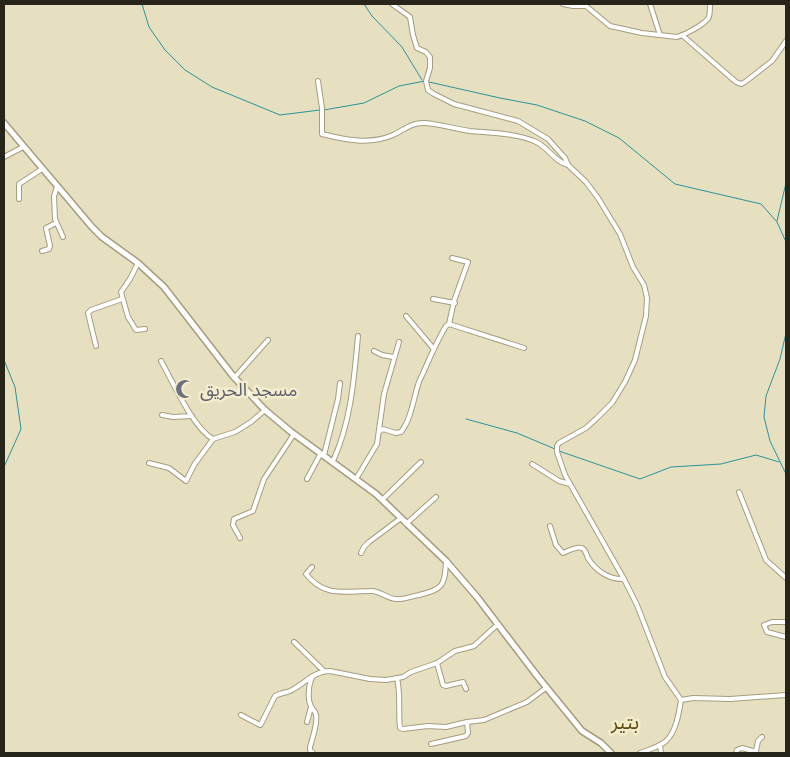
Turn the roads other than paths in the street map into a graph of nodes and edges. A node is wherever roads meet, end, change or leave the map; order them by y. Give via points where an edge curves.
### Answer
1 (392, 4) edge
2 (563, 4) edge
3 (650, 4) edge
4 (710, 4) edge
5 (660, 35) junction
6 (682, 35) junction
7 (786, 41) edge
8 (318, 81) dead end
9 (4, 123) edge
10 (23, 146) junction
11 (4, 157) edge
12 (568, 165) junction
13 (42, 169) junction
14 (57, 187) junction
15 (19, 199) dead end
16 (56, 223) junction
17 (63, 237) dead end
18 (42, 251) dead end
19 (452, 258) dead end
20 (138, 263) junction
21 (122, 299) junction
22 (433, 299) dead end
23 (455, 303) junction
24 (406, 316) dead end
25 (449, 324) junction
26 (145, 329) dead end
27 (358, 336) dead end
28 (268, 340) dead end
29 (399, 342) dead end
30 (96, 346) dead end
31 (433, 348) junction
32 (524, 348) dead end
33 (374, 351) dead end
34 (393, 357) junction
35 (161, 361) dead end
36 (235, 377) junction
37 (340, 383) dead end
38 (265, 410) junction
39 (162, 415) dead end
40 (192, 416) junction
41 (380, 431) junction
42 (294, 434) junction
43 (213, 439) junction
44 (323, 454) junction
45 (332, 461) junction
46 (421, 462) dead end
47 (149, 463) dead end
48 (532, 464) dead end
49 (307, 479) dead end
50 (356, 479) junction
51 (570, 484) junction
52 (738, 492) dead end
53 (436, 497) dead end
54 (382, 500) junction
55 (400, 518) junction
56 (406, 524) junction
57 (550, 526) dead end
58 (240, 538) dead end
59 (361, 552) dead end
60 (446, 561) junction
61 (312, 567) dead end
62 (786, 578) edge
63 (624, 579) junction
64 (786, 622) edge
65 (498, 624) junction
66 (786, 637) edge
67 (294, 642) dead end
68 (437, 663) junction
69 (324, 671) junction
70 (314, 674) junction
71 (398, 678) junction
72 (547, 687) junction
73 (466, 689) dead end
74 (786, 695) edge
75 (681, 700) junction
76 (311, 707) junction
77 (241, 715) dead end
78 (307, 722) dead end
79 (466, 722) junction
80 (762, 737) dead end
81 (431, 744) dead end
82 (660, 745) junction
83 (313, 753) edge
84 (611, 753) edge
85 (640, 753) edge
86 (661, 753) edge
87 (736, 753) edge

1 - 12 street via 410,17 417,48 430,57 426,81 428,90 454,104 518,121 532,128 548,139
2 - 5 street via 586,6 610,26
3 - 5 street
4 - 6 street via 706,20
5 - 6 street
6 - 7 street via 741,84 772,61
8 - 12 street via 322,134 362,141 388,137 423,123 495,132 533,140 562,164
9 - 10 street
10 - 11 street
10 - 13 street
12 - 51 street via 586,182 620,234 647,298 646,316 626,382 612,404 590,424 557,446 561,466
13 - 14 street
13 - 15 street via 19,184
14 - 16 street via 54,196
14 - 20 street via 97,232
16 - 17 street
16 - 18 street via 46,228 50,246 49,250
19 - 23 street via 468,262
20 - 21 street via 121,292
20 - 36 street via 164,286
21 - 26 street via 136,330
21 - 30 street via 88,313
22 - 23 street
23 - 25 street
24 - 31 street
25 - 31 street
25 - 32 street
27 - 45 street via 353,392
28 - 36 street
29 - 34 street
31 - 41 street via 404,429 396,433
33 - 34 street
34 - 41 street
35 - 40 street
36 - 38 street
37 - 44 street
38 - 42 street
38 - 43 street via 235,432
39 - 40 street
40 - 43 street
41 - 50 street via 376,446
42 - 44 street
42 - 58 street via 264,479 253,511 234,519 233,525
43 - 47 street via 186,481 169,468
44 - 45 street
44 - 49 street
45 - 50 street
46 - 54 street
48 - 51 street
50 - 54 street
51 - 63 street
52 - 62 street via 766,560
53 - 56 street
54 - 55 street
55 - 56 street
55 - 59 street
56 - 60 street
57 - 63 street via 563,553 582,548 604,574
60 - 61 street via 440,587 396,599 376,591 348,593 326,590 306,574
60 - 65 street
63 - 75 street via 665,677
64 - 66 street via 764,625 767,632
65 - 68 street via 474,646 455,651
65 - 72 street
67 - 69 street
68 - 71 street
68 - 73 street via 443,685 462,682
69 - 70 street
69 - 71 street via 370,679
70 - 76 street via 310,681
70 - 77 street via 290,691 275,696 260,725
71 - 79 street via 400,728 446,727
72 - 79 street via 527,702 492,718
72 - 84 street via 582,731
74 - 75 street
75 - 82 street via 675,726 668,739
76 - 78 street
76 - 83 street via 316,718 310,747
79 - 81 street via 466,736
80 - 87 street via 756,750 742,748
82 - 85 street
82 - 86 street

